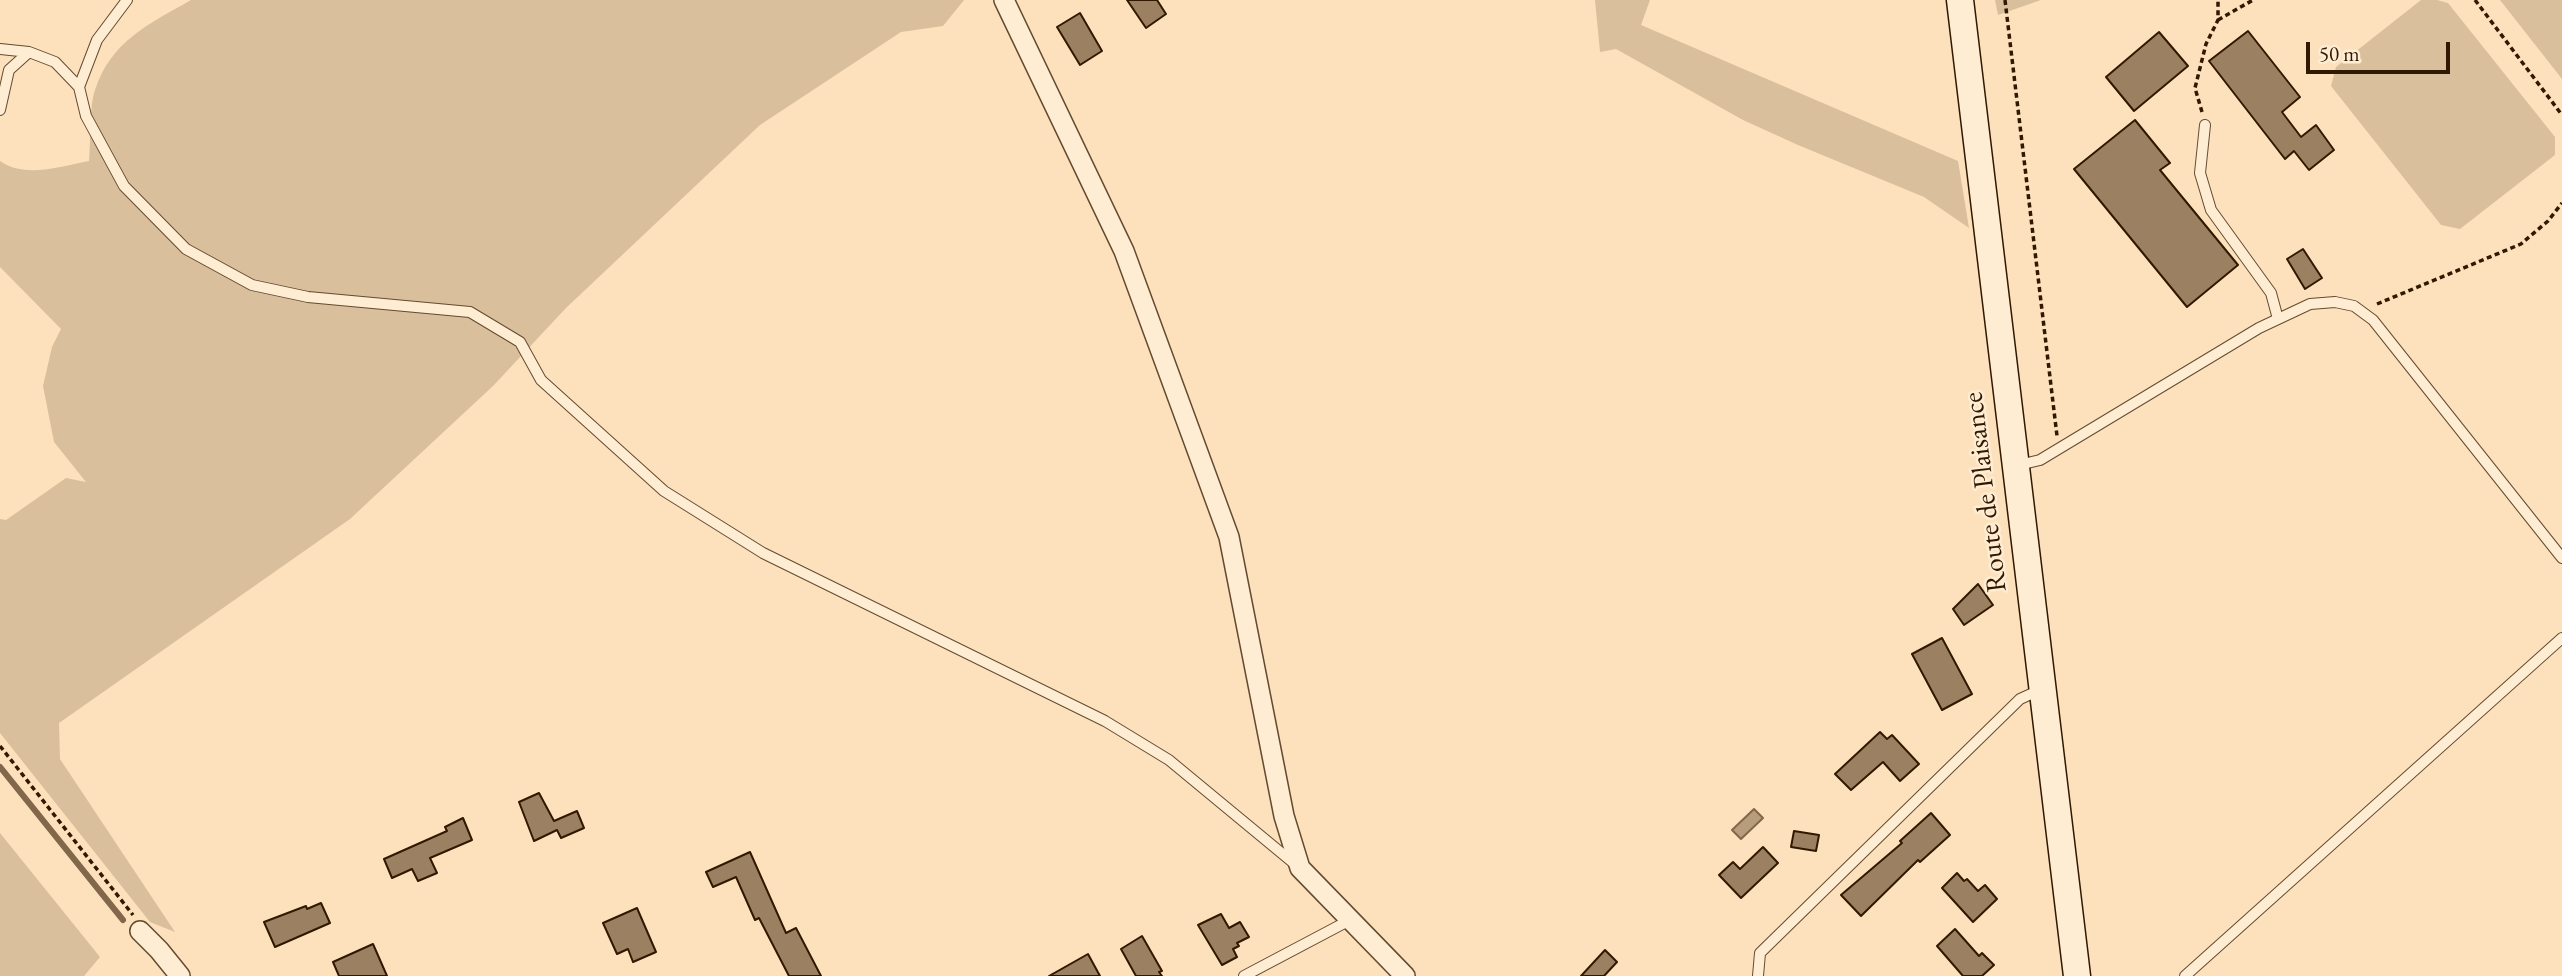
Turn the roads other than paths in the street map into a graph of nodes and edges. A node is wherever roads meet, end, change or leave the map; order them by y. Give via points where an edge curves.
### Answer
1 (127, 0) edge
2 (1004, 0) edge
3 (1960, 0) edge
4 (0, 49) edge
5 (29, 52) junction
6 (79, 87) junction
7 (0, 110) edge
8 (2205, 125) road end
9 (2278, 319) junction
10 (2015, 466) junction
11 (2562, 558) edge
12 (2562, 638) edge
13 (2042, 689) junction
14 (1300, 868) junction
15 (1350, 920) junction
16 (140, 931) road end
17 (180, 976) edge
18 (1244, 976) edge
19 (1405, 976) edge
20 (1758, 976) edge
21 (2077, 976) edge
22 (2185, 976) edge

1 - 6 lane via 97,40
2 - 14 street via 1124,251 1229,537 1284,816
3 - 10 main road, Route de Plaisance
4 - 5 lane
5 - 6 lane via 55,62
5 - 7 lane via 9,70
6 - 14 lane via 86,116 124,186 186,249 252,285 297,295 470,312 520,342 541,380 664,491 763,553 1105,721 1169,760
8 - 9 lane via 2200,173 2211,210 2271,293
9 - 10 lane via 2040,460
9 - 11 lane via 2310,304 2335,302 2354,306 2374,320
10 - 13 main road, Route de Plaisance
12 - 22 lane
13 - 20 lane via 2020,699 1760,953
13 - 21 main road, Route de Plaisance
14 - 15 street
15 - 18 lane
15 - 19 street
16 - 17 street

